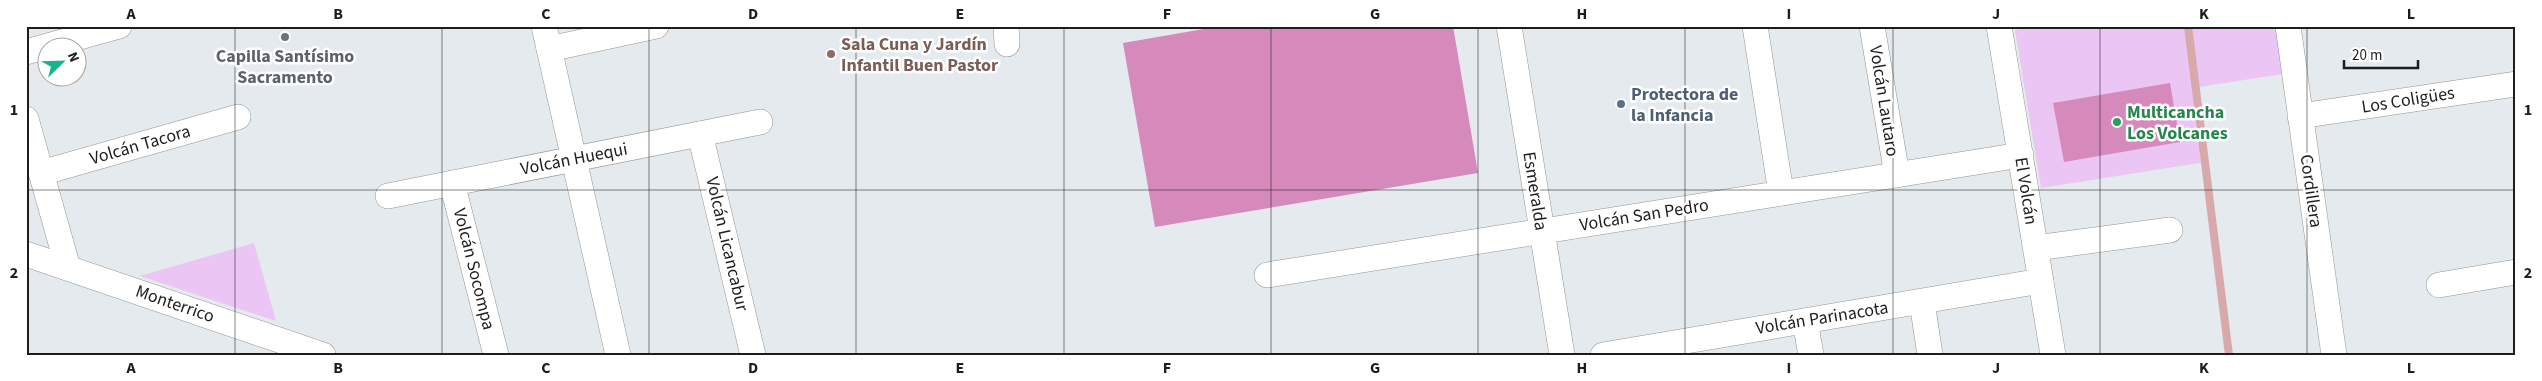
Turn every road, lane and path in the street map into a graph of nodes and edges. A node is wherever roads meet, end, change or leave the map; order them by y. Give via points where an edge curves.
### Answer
1 (119, 26) edge
2 (656, 26) edge
3 (1509, 26) edge
4 (1755, 26) edge
5 (1872, 26) edge
6 (1999, 26) edge
7 (2288, 26) edge
8 (546, 38) edge
9 (26, 52) edge
10 (2516, 84) edge
11 (2300, 116) junction
12 (238, 117) dead end
13 (26, 119) edge
14 (760, 122) dead end
15 (700, 134) junction
16 (2020, 155) junction
17 (574, 159) junction
18 (41, 173) junction
19 (1897, 175) junction
20 (452, 183) junction
21 (1781, 193) junction
22 (388, 196) dead end
23 (2170, 230) dead end
24 (1542, 231) junction
25 (2036, 248) junction
26 (26, 254) edge
27 (68, 268) junction
28 (2516, 272) edge
29 (1266, 275) dead end
30 (2041, 282) junction
31 (2439, 285) dead end
32 (1922, 302) junction
33 (1805, 321) junction
34 (1688, 348) edge
35 (323, 355) edge
36 (496, 355) edge
37 (618, 355) edge
38 (753, 355) edge
39 (1562, 355) edge
40 (1603, 355) edge
41 (1811, 355) edge
42 (1930, 355) edge
43 (2054, 355) edge
44 (2334, 355) edge

1 - 9 street
2 - 8 street
3 - 24 street, Esmeralda
4 - 21 street
5 - 19 street, Volcán Lautaro
6 - 16 street, El Volcán
7 - 11 street, Cordillera
8 - 17 street
10 - 11 street, Los Coligües
11 - 44 street, Cordillera
12 - 18 street, Volcán Tacora
13 - 18 street
14 - 15 street, Volcán Huequi
15 - 17 street, Volcán Huequi
15 - 38 street, Volcán Licancabur
16 - 19 street, Volcán San Pedro
16 - 25 street, El Volcán
17 - 20 street, Volcán Huequi
17 - 37 street
18 - 27 street
19 - 21 street, Volcán San Pedro
20 - 22 street, Volcán Huequi
20 - 36 street, Volcán Socompa
21 - 24 street, Volcán San Pedro
23 - 25 street
24 - 29 street, Volcán San Pedro
24 - 39 street, Esmeralda
25 - 30 street, El Volcán
26 - 27 street, Monterrico
27 - 35 street, Monterrico
28 - 31 street
30 - 32 street, Volcán Parinacota
30 - 43 street, El Volcán
32 - 33 street, Volcán Parinacota
32 - 42 street
33 - 34 street, Volcán Parinacota
33 - 41 street
34 - 40 street, Volcán Parinacota

